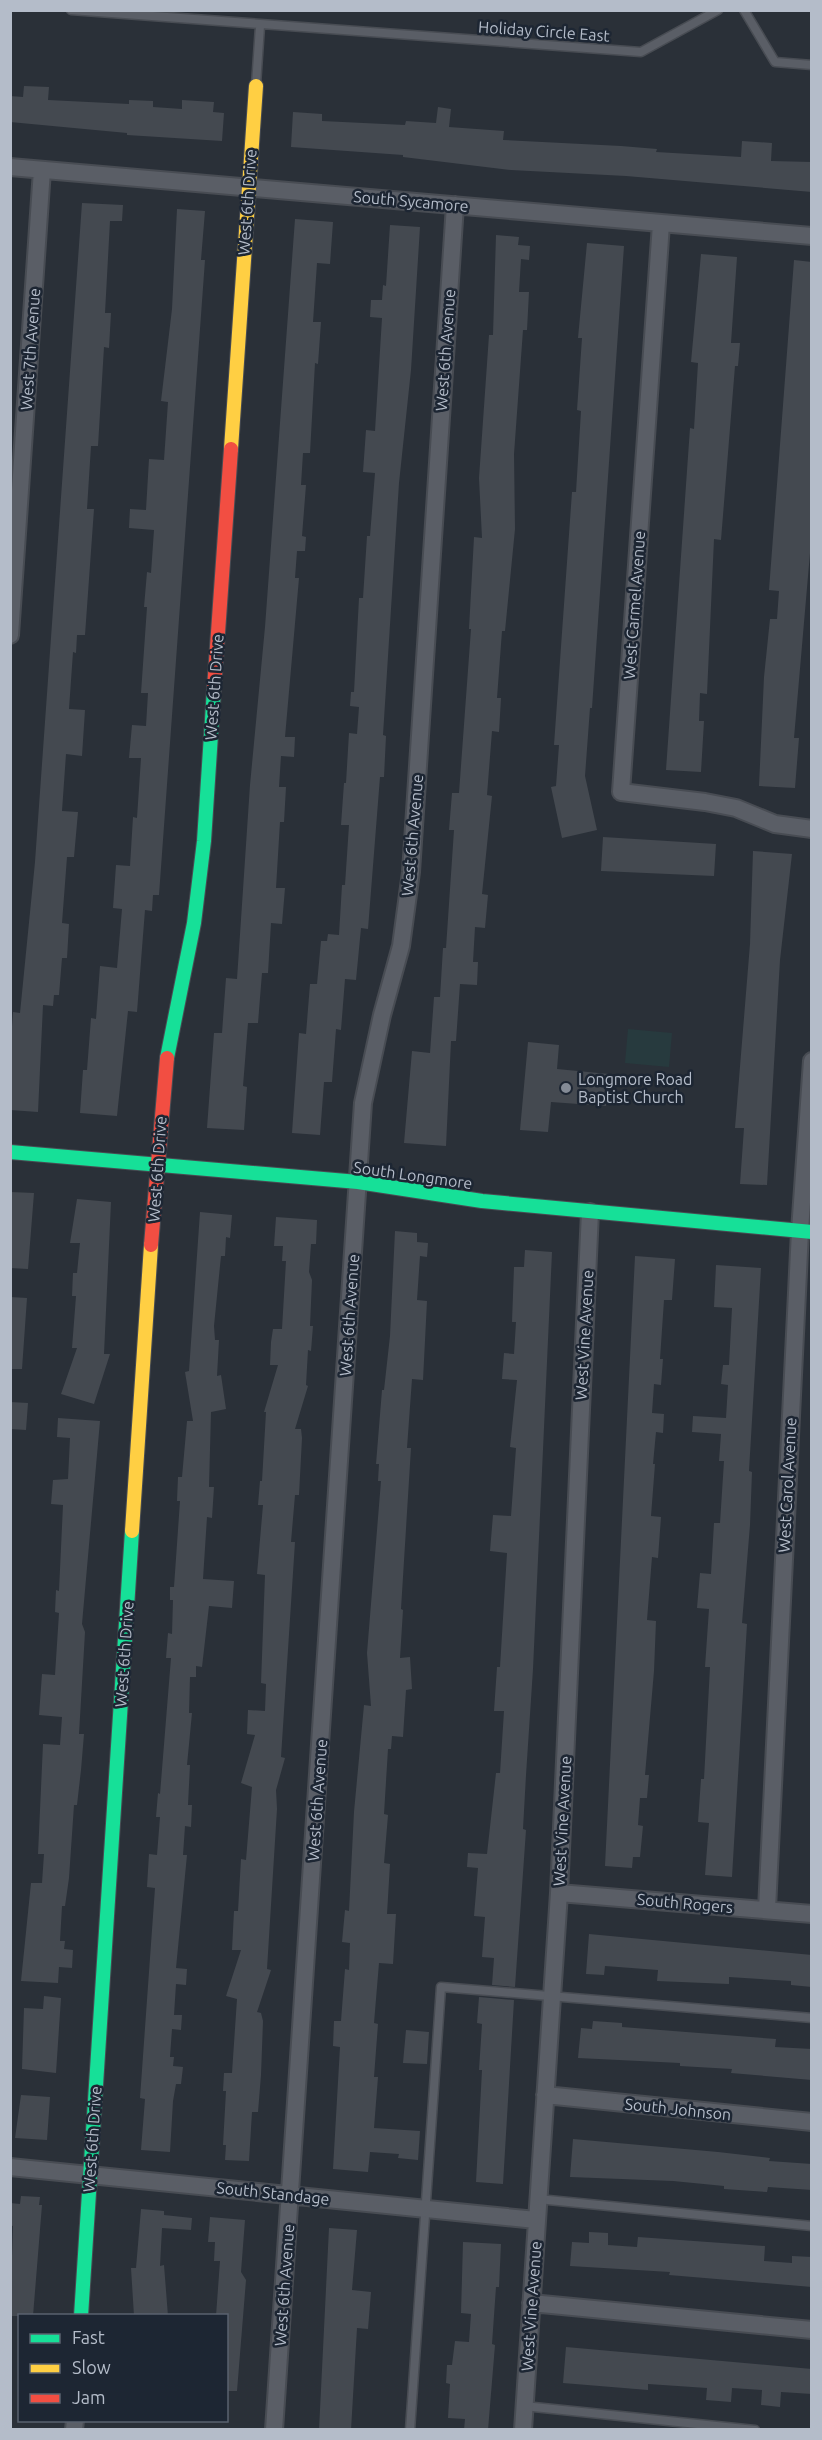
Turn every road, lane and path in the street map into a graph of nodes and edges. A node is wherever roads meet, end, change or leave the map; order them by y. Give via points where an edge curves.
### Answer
1 (71, 10) edge
2 (718, 10) edge
3 (744, 10) edge
4 (260, 26) junction
5 (812, 65) edge
6 (256, 86) joint
7 (10, 167) edge
8 (42, 170) junction
9 (248, 186) junction
10 (455, 205) junction
11 (661, 224) junction
12 (812, 236) edge
13 (10, 635) edge
14 (812, 829) edge
15 (812, 1061) edge
16 (10, 1152) edge
17 (156, 1166) junction
18 (358, 1182) junction
19 (590, 1212) junction
20 (806, 1231) edge
21 (559, 1893) junction
22 (767, 1910) junction
23 (812, 1914) edge
24 (552, 1994) junction
25 (812, 2018) edge
26 (545, 2096) junction
27 (812, 2122) edge
28 (10, 2167) edge
29 (90, 2175) junction
30 (290, 2194) junction
31 (538, 2199) junction
32 (425, 2209) junction
33 (536, 2220) junction
34 (812, 2226) edge
35 (531, 2303) junction
36 (81, 2314) edge
37 (812, 2330) edge
38 (524, 2406) junction
39 (274, 2430) edge
40 (410, 2430) edge
41 (523, 2430) edge
42 (755, 2430) edge

1 - 4 lane, Holiday Circle East
2 - 4 lane, Holiday Circle East via 641,52
3 - 5 lane via 775,62
4 - 6 lane, West 6th Drive
6 - 9 street, West 6th Drive
7 - 8 street, South Sycamore
8 - 9 street, South Sycamore
8 - 13 street, West 7th Avenue
9 - 10 street, South Sycamore
9 - 17 street, West 6th Drive via 204,841 194,923 165,1067
10 - 11 street, South Sycamore
10 - 18 street, West 6th Avenue via 411,872 401,946 363,1102
11 - 12 street, South Sycamore
11 - 14 street, West Carmel Avenue via 621,792 736,808 775,824
15 - 20 street, West Carol Avenue
16 - 17 street, South Longmore
17 - 18 street, South Longmore
17 - 29 street, West 6th Drive
18 - 19 street, South Longmore
18 - 30 street, West 6th Avenue
19 - 20 street, South Longmore
19 - 21 street, West Vine Avenue
20 - 22 street, West Carol Avenue
21 - 22 street, South Rogers
21 - 24 street, West Vine Avenue
22 - 23 street, South Rogers
24 - 25 lane
24 - 26 street, West Vine Avenue
24 - 32 lane via 441,1987
26 - 27 street, South Johnson
26 - 31 street, West Vine Avenue
28 - 29 street, South Standage
29 - 30 street, South Standage
29 - 36 street, West 6th Drive
30 - 32 street, South Standage
30 - 39 street, West 6th Avenue
31 - 33 street, West Vine Avenue
31 - 34 lane
32 - 33 street, South Standage
32 - 40 lane
33 - 35 street, West Vine Avenue
35 - 37 street
35 - 38 street, West Vine Avenue
38 - 41 street, West Vine Avenue
38 - 42 lane

